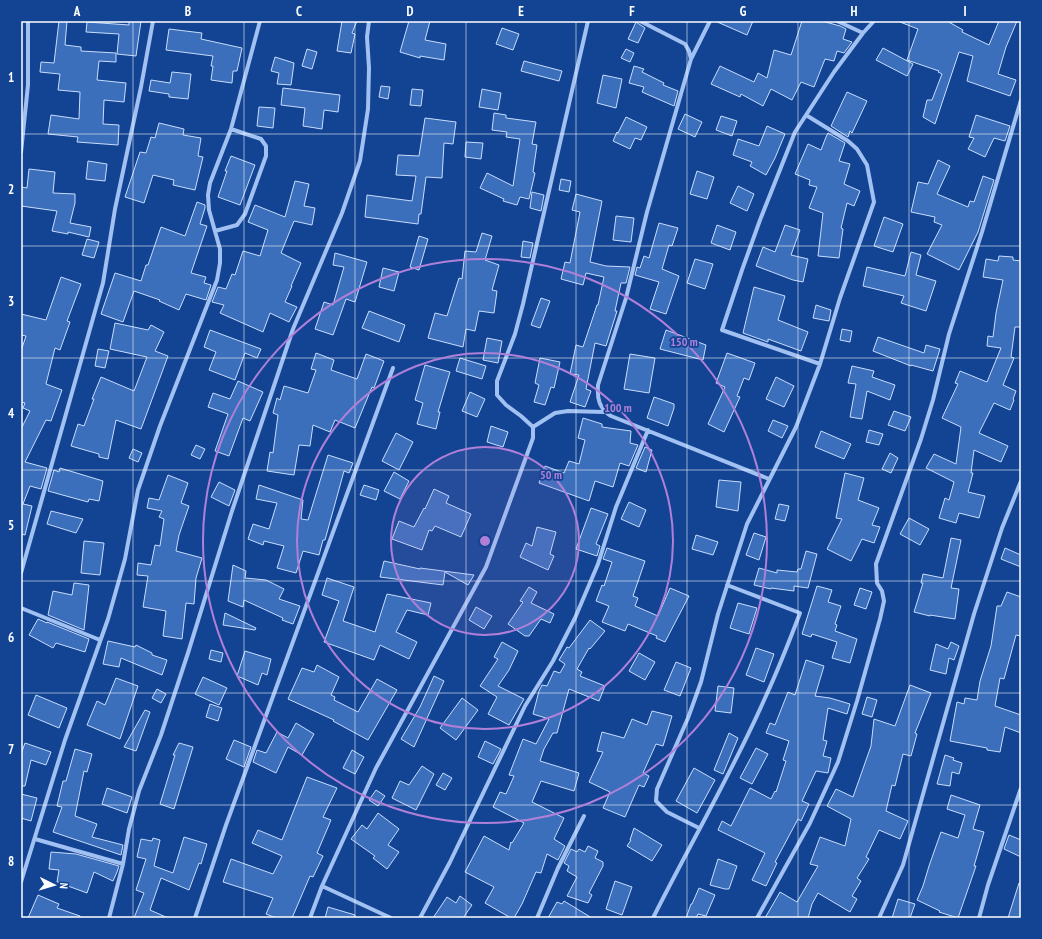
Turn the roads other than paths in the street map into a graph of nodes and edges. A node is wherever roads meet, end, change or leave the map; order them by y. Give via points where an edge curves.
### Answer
1 (28, 21) edge
2 (153, 21) edge
3 (260, 21) edge
4 (369, 21) edge
5 (588, 21) edge
6 (640, 21) edge
7 (710, 21) edge
8 (837, 21) edge
9 (874, 21) edge
10 (863, 33) junction
11 (691, 59) junction
12 (1021, 100) edge
13 (806, 115) junction
14 (231, 129) junction
15 (21, 152) edge
16 (215, 231) junction
17 (820, 364) junction
18 (393, 368) dead end
19 (604, 412) junction
20 (533, 427) junction
21 (648, 430) junction
22 (770, 479) junction
23 (1021, 482) edge
24 (21, 573) edge
25 (727, 584) junction
26 (21, 608) edge
27 (100, 640) junction
28 (1021, 788) edge
29 (584, 816) dead end
30 (699, 828) junction
31 (35, 839) junction
32 (123, 864) junction
33 (21, 882) edge
34 (322, 886) junction
35 (109, 918) edge
36 (195, 918) edge
37 (310, 918) edge
38 (390, 918) edge
39 (420, 918) edge
40 (537, 918) edge
41 (653, 918) edge
42 (757, 918) edge
43 (879, 918) edge
44 (979, 918) edge

1 - 15 street via 28,86
2 - 24 street via 115,209 103,283
3 - 14 street
4 - 32 street via 368,109 360,162 342,213 288,343 161,735 140,791 129,829
5 - 20 street via 523,304 497,381 497,395
6 - 11 street via 685,44 690,51
7 - 11 street
8 - 10 street
9 - 10 street
10 - 13 street
11 - 19 street via 647,212 626,298 598,385 597,397
12 - 42 street via 949,334 921,439 876,564 877,583 884,601 882,613 838,762 810,823
13 - 17 street via 857,149 867,165 874,202
13 - 17 street via 796,132 760,220 722,330
14 - 16 street via 210,183 208,195
14 - 16 street via 261,139 266,146 266,156 244,214 237,225
16 - 27 street via 220,249 217,280 138,490 125,559
17 - 22 street via 796,427
18 - 36 street via 226,825
19 - 20 street via 555,413
19 - 21 street
20 - 34 street via 533,438 486,567 376,768
21 - 22 street
21 - 39 street via 616,507 598,564 578,612 553,661 525,706 450,862
22 - 25 street via 748,524
23 - 43 street via 1002,528 974,614 903,865
25 - 30 street via 701,682 657,789 656,801 666,812
25 - 30 street via 800,613 765,699
26 - 27 street
27 - 31 street
28 - 44 street
29 - 40 street
30 - 41 street
31 - 32 street
31 - 33 street
32 - 35 street
34 - 37 street
34 - 38 street

